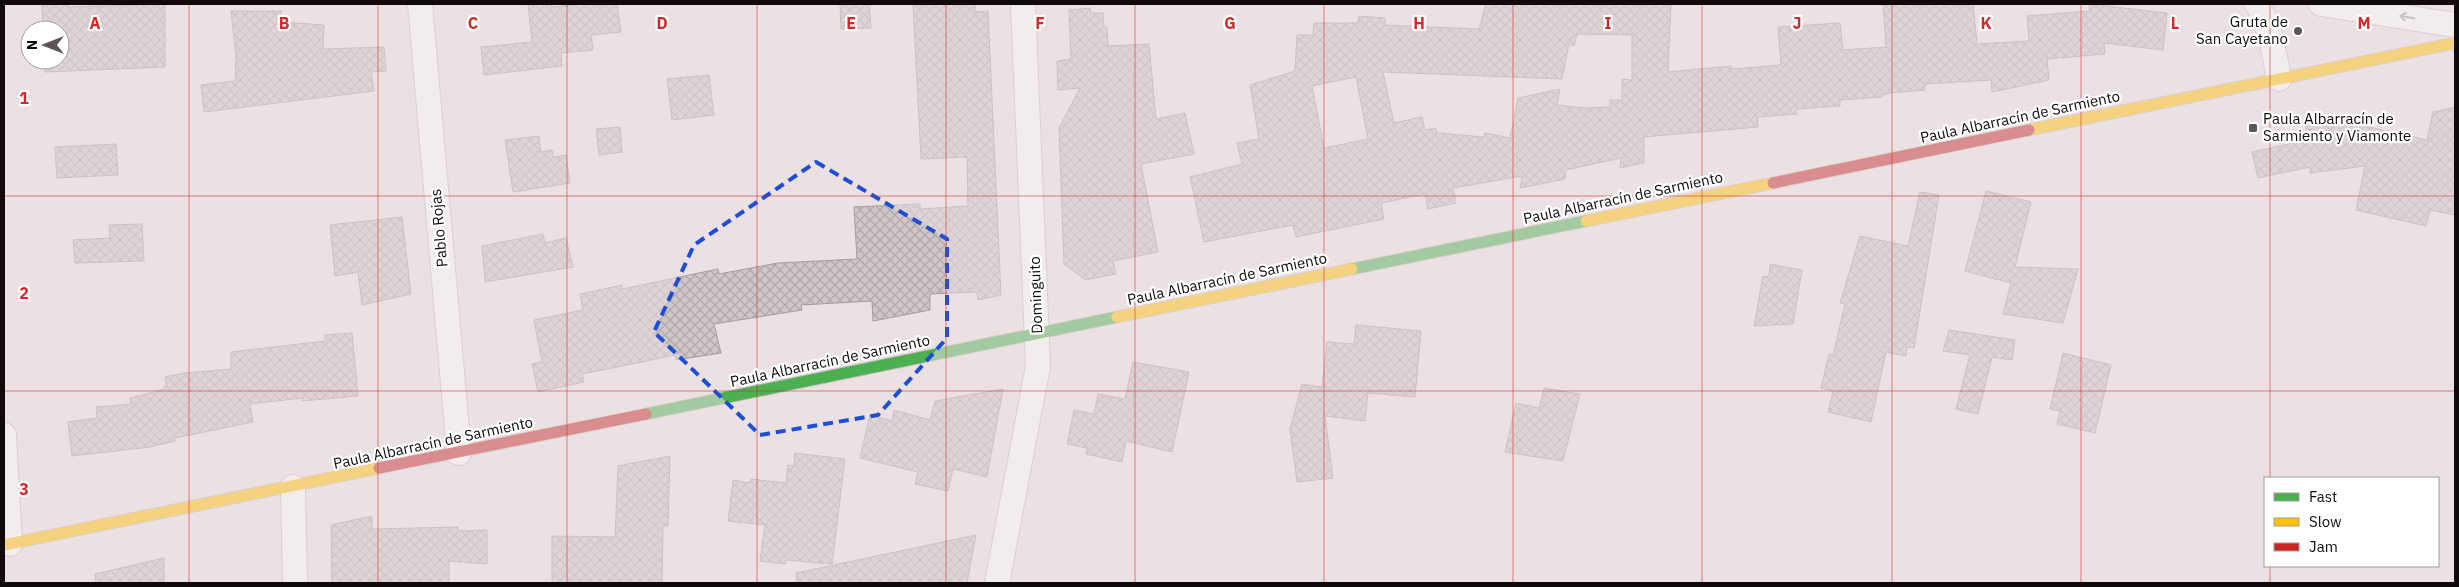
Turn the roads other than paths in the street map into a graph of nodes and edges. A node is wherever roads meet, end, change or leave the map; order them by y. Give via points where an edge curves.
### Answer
1 (420, 4) edge
2 (1023, 4) edge
3 (2257, 4) edge
4 (2321, 4) edge
5 (2455, 25) edge
6 (2455, 43) edge
7 (2279, 79) junction
8 (1037, 333) junction
9 (4, 436) edge
10 (459, 453) junction
11 (293, 487) junction
12 (7, 544) edge
13 (294, 583) edge
14 (998, 583) edge

1 - 10 street, Pablo Rojas
2 - 8 street, Dominguito
3 - 7 street via 2268,26
5 -> 4 street
6 - 7 main road, Paula Albarracín de Sarmiento
7 - 8 main road, Paula Albarracín de Sarmiento
8 - 10 main road, Paula Albarracín de Sarmiento
8 - 14 street, Dominguito via 1038,366
9 - 12 street
10 - 11 main road, Paula Albarracín de Sarmiento
11 - 12 main road, Paula Albarracín de Sarmiento
11 - 13 street

